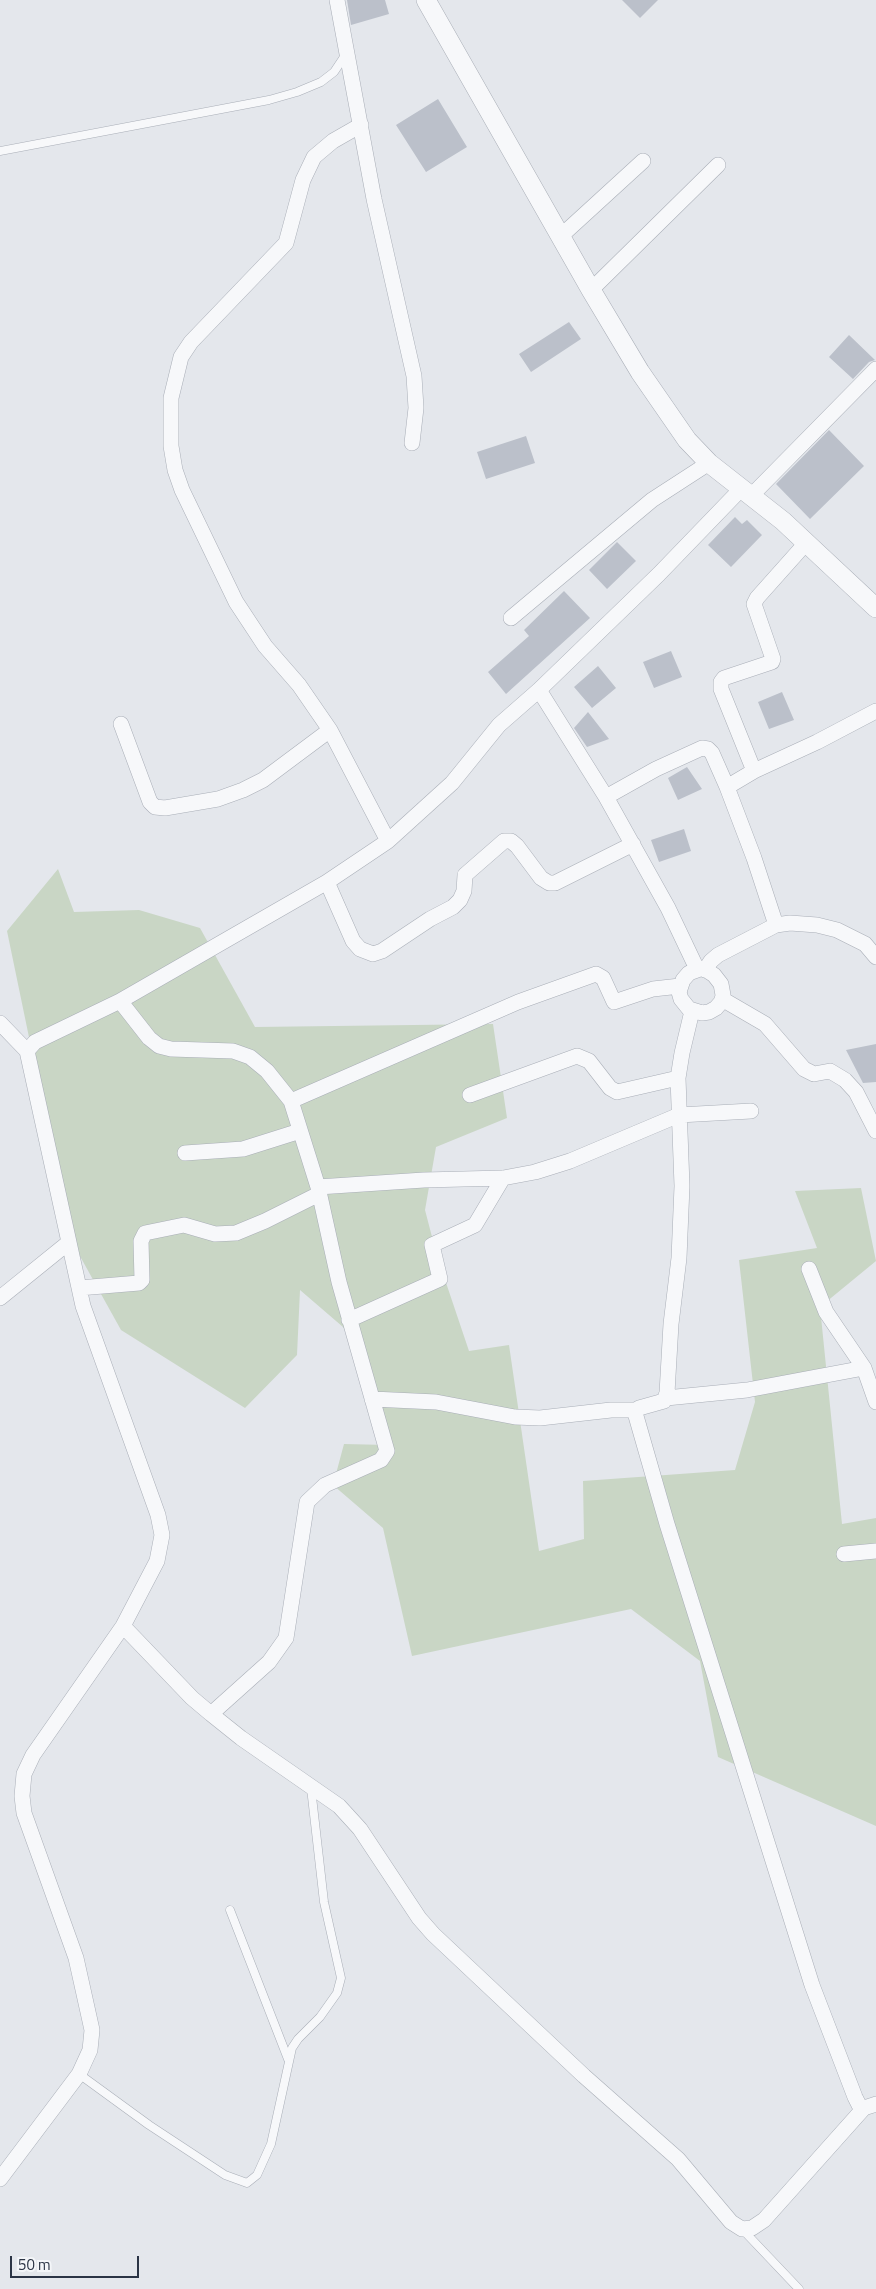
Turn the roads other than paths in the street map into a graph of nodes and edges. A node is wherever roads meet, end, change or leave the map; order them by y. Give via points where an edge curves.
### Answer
1 (337, 0) edge
2 (426, 0) edge
3 (347, 53) junction
4 (361, 125) junction
5 (0, 152) edge
6 (643, 161) dead end
7 (718, 165) dead end
8 (562, 236) junction
9 (591, 290) junction
10 (876, 369) edge
11 (412, 443) dead end
12 (709, 463) junction
13 (746, 492) junction
14 (806, 543) junction
15 (876, 608) edge
16 (511, 618) dead end
17 (539, 690) junction
18 (876, 711) edge
19 (121, 724) dead end
20 (330, 730) junction
21 (754, 771) junction
22 (726, 787) junction
23 (606, 797) junction
24 (388, 841) junction
25 (632, 844) junction
26 (327, 882) junction
27 (776, 925) junction
28 (876, 958) edge
29 (701, 969) junction
30 (680, 986) junction
31 (722, 999) junction
32 (120, 1001) junction
33 (692, 1011) junction
34 (0, 1023) edge
35 (27, 1051) junction
36 (678, 1078) junction
37 (470, 1095) dead end
38 (291, 1101) junction
39 (751, 1111) dead end
40 (679, 1115) junction
41 (875, 1125) edge
42 (300, 1131) junction
43 (185, 1153) dead end
44 (503, 1178) junction
45 (318, 1191) junction
46 (68, 1243) junction
47 (809, 1269) dead end
48 (79, 1288) junction
49 (0, 1298) edge
50 (349, 1320) junction
51 (864, 1368) junction
52 (666, 1398) junction
53 (372, 1399) junction
54 (876, 1402) edge
55 (636, 1410) junction
56 (876, 1551) edge
57 (844, 1554) dead end
58 (123, 1626) junction
59 (212, 1714) junction
60 (312, 1788) junction
61 (230, 1910) dead end
62 (288, 2059) junction
63 (79, 2074) junction
64 (870, 2106) edge
65 (0, 2179) edge
66 (742, 2229) junction
67 (799, 2289) edge

1 - 3 street
2 - 8 street
3 - 4 street
3 - 5 lane via 334,72 321,82 297,92 216,111
4 - 11 street via 374,199 414,376 416,408
4 - 20 street via 333,141 314,157 303,180 286,243 191,342 181,357 172,398 174,470 216,563 265,646 299,685
6 - 8 street
7 - 9 street
8 - 9 street
9 - 12 street via 664,408
10 - 13 street
12 - 13 street
12 - 16 street via 645,506
13 - 14 street
13 - 17 street
14 - 15 street
14 - 21 street via 754,604 772,662 724,678 721,682
17 - 23 street
17 - 24 street via 499,725 452,783
18 - 21 street
19 - 20 street via 150,802 155,807 165,808 218,799 243,790 269,776
20 - 24 street
21 - 22 street
22 - 23 street via 712,754 702,748
22 - 27 street
23 - 25 street
24 - 26 street
25 - 26 street via 555,883 549,883 541,878 511,841 504,841 465,875 464,891 453,907 373,954 360,949 353,941
25 - 29 street
26 - 32 street
27 - 28 street via 817,925 837,930 865,944
27 - 29 street via 718,955
29 - 30 street via 689,974
29 - 31 street via 714,975 721,984
30 - 33 street via 681,999
30 - 38 street via 659,988 614,1002 603,978 596,974 518,1002
31 - 33 street via 708,1012
31 - 41 street via 765,1024 804,1069 814,1074 830,1071 845,1080
32 - 35 street via 35,1042
32 - 38 street via 159,1046 233,1051 250,1057 267,1071
33 - 36 street
34 - 35 street
35 - 46 street
36 - 37 street via 617,1092 610,1088 589,1061 577,1056
36 - 40 street
38 - 42 street
39 - 40 street
40 - 44 street via 570,1161
40 - 52 street via 682,1186 679,1258
42 - 43 street via 243,1149
42 - 45 street
44 - 45 street via 424,1180
44 - 50 street via 475,1225 432,1244 440,1278
45 - 48 street via 266,1221 226,1235 184,1225 145,1233 141,1241 142,1280 139,1283
45 - 50 street
46 - 48 street
46 - 49 street
47 - 51 street via 826,1312
48 - 58 street via 158,1514 162,1535 157,1561
50 - 53 street
51 - 52 street via 747,1390
51 - 54 street
52 - 55 street
53 - 55 street via 436,1402 515,1417
53 - 59 street via 386,1455 325,1485 307,1502 286,1638 269,1662
55 - 64 street via 666,1524 812,1985 854,2097 858,2105
56 - 57 street
58 - 59 street via 192,1698
58 - 63 street via 33,1755 24,1774 24,1813 76,1958 92,2030 90,2050
59 - 60 street
60 - 62 lane via 324,1902 341,1978 337,1993 320,2017 298,2038
60 - 66 street via 339,1806 360,1829 432,1934 678,2159 731,2222
61 - 62 lane
62 - 63 lane via 271,2144 257,2175 247,2183 225,2175
63 - 65 street
64 - 66 street via 764,2220 752,2228
66 - 67 lane

